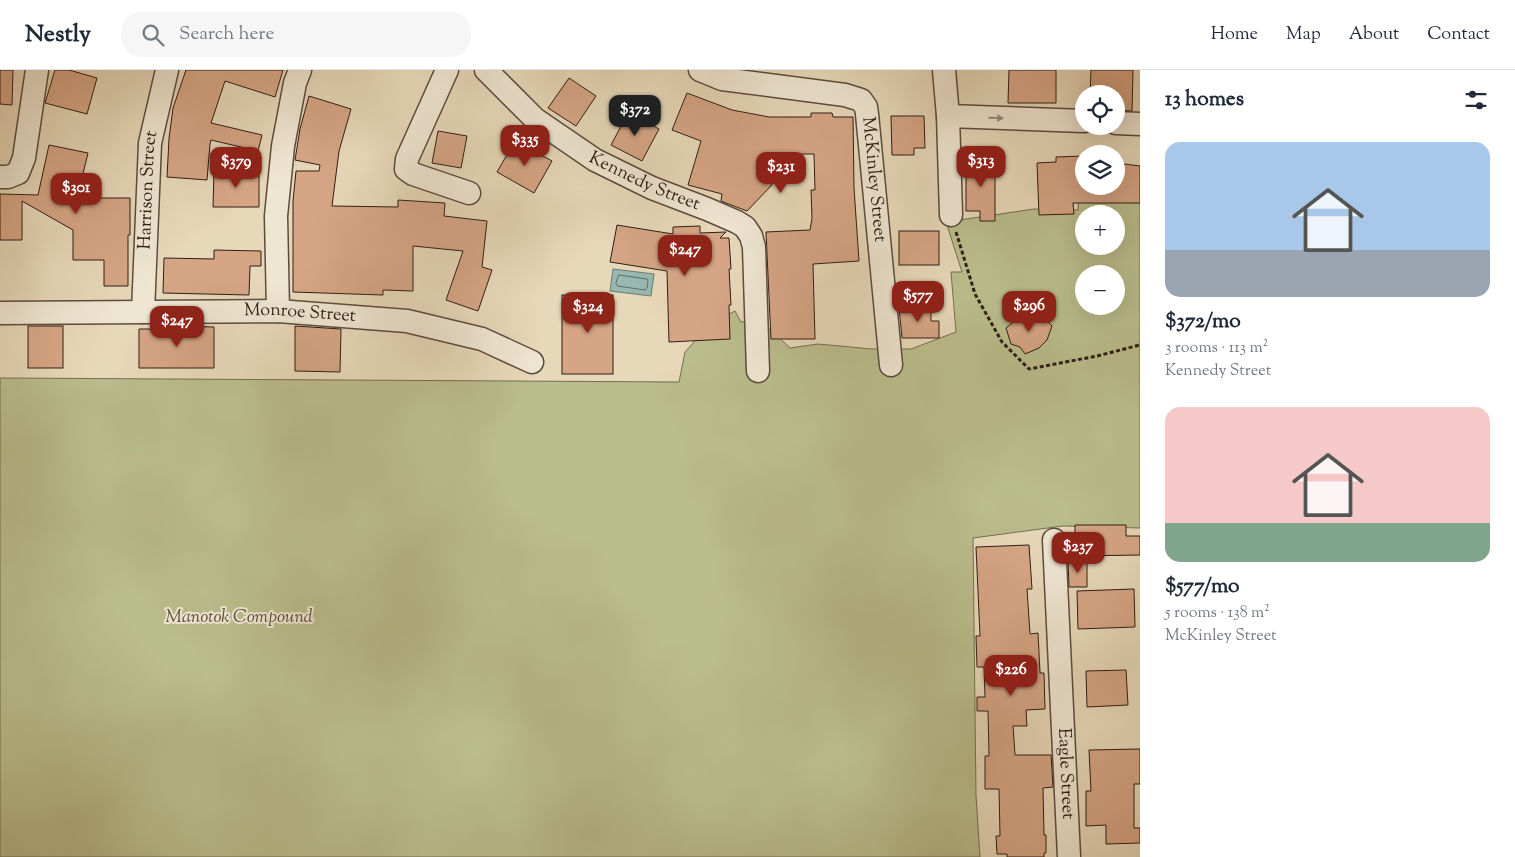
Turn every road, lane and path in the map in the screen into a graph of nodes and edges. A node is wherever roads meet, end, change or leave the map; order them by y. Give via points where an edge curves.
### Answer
1 (37, 70) edge
2 (167, 70) edge
3 (300, 70) edge
4 (447, 70) edge
5 (486, 70) edge
6 (700, 70) edge
7 (944, 70) edge
8 (948, 116) junction
9 (1075, 121) edge
10 (1125, 123) edge
11 (1140, 124) edge
12 (0, 177) edge
13 (469, 193) dead end
14 (951, 215) joint
15 (278, 311) junction
16 (143, 312) junction
17 (0, 313) edge
18 (1140, 345) edge
19 (532, 362) dead end
20 (890, 365) dead end
21 (758, 371) dead end
22 (1054, 540) dead end
23 (1069, 857) edge

1 - 12 street via 24,158 18,173
2 - 16 street, Harrison Street via 150,144
3 - 15 street via 283,146 276,216
4 - 13 street via 407,159 406,169
5 - 21 street, Kennedy Street via 535,119 595,160 745,227 754,247
6 - 20 street, McKinley Street via 722,79 845,95 861,100 866,107
7 - 8 street
8 -> 9 street
8 - 14 street
10 - 11 street
14 - 18 path via 975,294 1002,342 1029,369
15 - 16 street, Monroe Street
15 - 19 street, Monroe Street via 407,321 482,339
16 - 17 street, Monroe Street
22 - 23 street, Eagle Street

